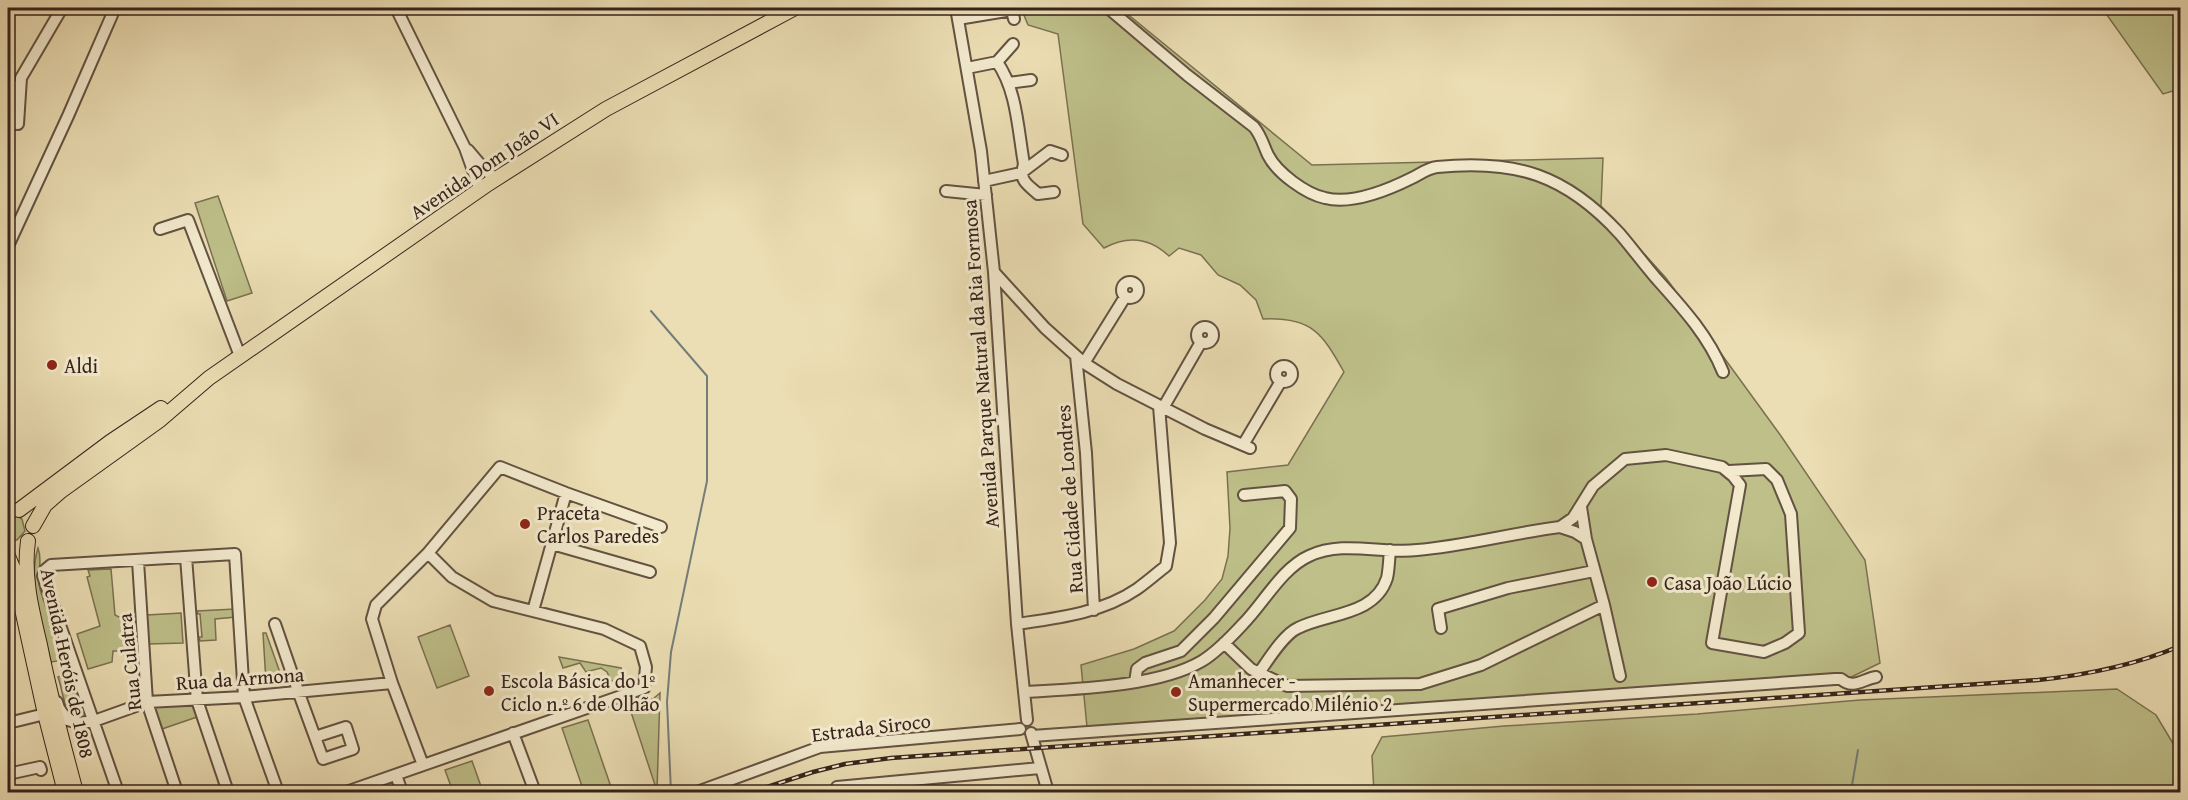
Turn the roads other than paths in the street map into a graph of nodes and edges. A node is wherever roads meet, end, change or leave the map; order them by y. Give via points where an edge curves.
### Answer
1 (62, 8) edge
2 (115, 8) edge
3 (396, 8) edge
4 (795, 8) edge
5 (1108, 8) edge
6 (957, 13) edge
7 (1014, 19) dead end
8 (1013, 44) dead end
9 (997, 62) junction
10 (967, 68) junction
11 (1031, 80) dead end
12 (1008, 83) junction
13 (8, 86) edge
14 (20, 87) junction
15 (13, 123) edge
16 (465, 148) junction
17 (1062, 155) dead end
18 (1021, 173) junction
19 (496, 179) junction
20 (984, 182) junction
21 (480, 190) junction
22 (946, 191) dead end
23 (1054, 192) dead end
24 (986, 195) junction
25 (160, 229) dead end
26 (8, 246) edge
27 (994, 272) junction
28 (1125, 297) dead end
29 (1201, 342) dead end
30 (240, 356) junction
31 (1080, 359) junction
32 (1723, 372) dead end
33 (1099, 373) junction
34 (209, 378) junction
35 (1281, 381) dead end
36 (1079, 387) junction
37 (1161, 407) junction
38 (1729, 471) junction
39 (566, 493) junction
40 (1244, 495) dead end
41 (1581, 507) junction
42 (12, 509) edge
43 (33, 526) junction
44 (661, 527) dead end
45 (1560, 527) junction
46 (1586, 539) junction
47 (28, 541) junction
48 (552, 544) junction
49 (9, 550) edge
50 (1390, 550) junction
51 (428, 553) junction
52 (186, 557) junction
53 (138, 561) junction
54 (1594, 571) junction
55 (650, 572) dead end
56 (8, 574) edge
57 (20, 604) junction
58 (1604, 605) junction
59 (1094, 610) junction
60 (533, 611) junction
61 (275, 624) dead end
62 (1017, 624) junction
63 (1441, 628) dead end
64 (1224, 643) junction
65 (1259, 673) junction
66 (1620, 676) dead end
67 (1876, 677) dead end
68 (47, 678) junction
69 (1135, 682) junction
70 (392, 683) junction
71 (298, 692) junction
72 (1024, 692) junction
73 (244, 697) junction
74 (197, 700) junction
75 (147, 702) junction
76 (45, 714) junction
77 (8, 719) edge
78 (94, 721) junction
79 (1024, 724) junction
80 (513, 733) junction
81 (1032, 734) junction
82 (315, 736) dead end
83 (423, 765) junction
84 (1040, 768) junction
85 (41, 770) dead end
86 (8, 774) edge
87 (396, 775) junction
88 (65, 792) edge
89 (76, 792) edge
90 (118, 792) edge
91 (177, 792) edge
92 (228, 792) edge
93 (278, 792) edge
94 (346, 792) edge
95 (402, 792) edge
96 (535, 792) edge
97 (697, 792) edge
98 (839, 792) edge
99 (1048, 792) edge

1 - 14 street via 21,78
2 - 26 street
3 - 16 street
4 - 19 main road, Avenida Dom João VI via 606,109
5 - 32 street via 1254,128 1280,172 1325,199 1359,198 1389,189 1434,167 1495,166 1539,174 1564,186 1620,234 1696,325
6 - 7 street via 1012,10
6 - 10 street, Avenida Parque Natural da Ria Formosa
8 - 9 street
9 - 10 street
9 - 12 street
10 - 20 street, Avenida Parque Natural da Ria Formosa
11 - 12 street
12 - 18 street via 1024,164
13 - 14 street
14 - 15 street
16 - 19 street
16 - 21 street
17 - 18 street via 1050,151
18 - 20 street
18 - 23 street via 1038,194
19 - 21 main road, Avenida Dom João VI
20 - 24 street, Avenida Parque Natural da Ria Formosa
21 - 30 main road, Avenida Dom João VI
22 - 24 street
24 - 27 street, Avenida Parque Natural da Ria Formosa
25 - 30 street via 188,220
27 - 31 street via 1045,328
27 - 62 street, Avenida Parque Natural da Ria Formosa
28 - 31 street
29 - 37 street
30 - 34 main road, Avenida Dom João VI
31 - 33 street
31 - 36 street, Rua Cidade de Londres
33 - 36 street, Rua Cidade de Londres via 1090,373
33 - 37 street
34 - 42 main road, Avenida Dom João VI
34 - 43 main road, Avenida Dom João VI via 159,420 61,491 45,505
35 - 37 street via 1246,446
36 - 59 street, Rua Cidade de Londres
37 - 59 street via 1170,543 1166,566 1135,591
38 - 38 street via 1740,485 1712,643 1764,652 1799,633 1791,514 1778,480 1766,469
38 - 41 street via 1666,455 1625,459 1593,486
39 - 44 street
39 - 48 street
39 - 51 street via 500,466
40 - 69 street via 1285,491 1291,499 1290,528 1181,651 1145,663 1137,669
41 - 45 street
41 - 46 street
42 - 43 main road via 29,517
43 - 47 main road, Avenida Heróis de 1808
45 - 46 street
45 - 50 street via 1416,551
46 - 54 street
47 - 49 main road
47 - 68 main road, Avenida Heróis de 1808 via 26,578
48 - 55 street
48 - 60 street
49 - 57 main road, Avenida Heróis de 1808
50 - 64 street via 1338,549 1309,556 1293,565
50 - 65 street via 1386,579 1374,597 1358,609 1296,628
51 - 60 street via 452,576 493,601
51 - 70 street via 376,605 372,619
52 - 53 street
52 - 73 street via 235,554
52 - 74 street
53 - 75 street, Rua Culatra
53 - 78 street via 51,565 43,576
54 - 58 street
54 - 63 street via 1508,588 1438,609
56 - 57 main road
57 - 76 main road, Avenida Heróis de 1808
58 - 65 street via 1481,665 1420,684 1287,686
58 - 66 street
59 - 62 street
60 - 80 street via 604,629 640,646 646,667 644,688
61 - 71 street
62 - 72 street, Avenida Parque Natural da Ria Formosa
64 - 65 street
64 - 69 street via 1202,661
67 - 81 street via 1856,685 1835,679
68 - 78 street via 54,684 58,708 67,720
68 - 89 main road, Avenida Heróis de 1808
69 - 72 street
70 - 71 street, Rua da Armona
70 - 83 street
71 - 73 street, Rua da Armona
71 - 82 street
72 - 79 street, Avenida Parque Natural da Ria Formosa
73 - 74 street, Rua da Armona
73 - 93 street
74 - 75 street, Rua da Armona
74 - 92 street
75 - 78 street, Rua da Armona
75 - 91 street, Rua Culatra
76 - 77 street
76 - 88 main road, Avenida Heróis de 1808
78 - 90 street
79 - 81 street via 1023,733
79 - 97 street, Estrada Siroco via 820,747
80 - 83 street
80 - 96 street
81 - 84 street
83 - 87 street
84 - 98 street via 837,787
84 - 99 street
85 - 86 street via 40,767
87 - 94 street
87 - 95 street

